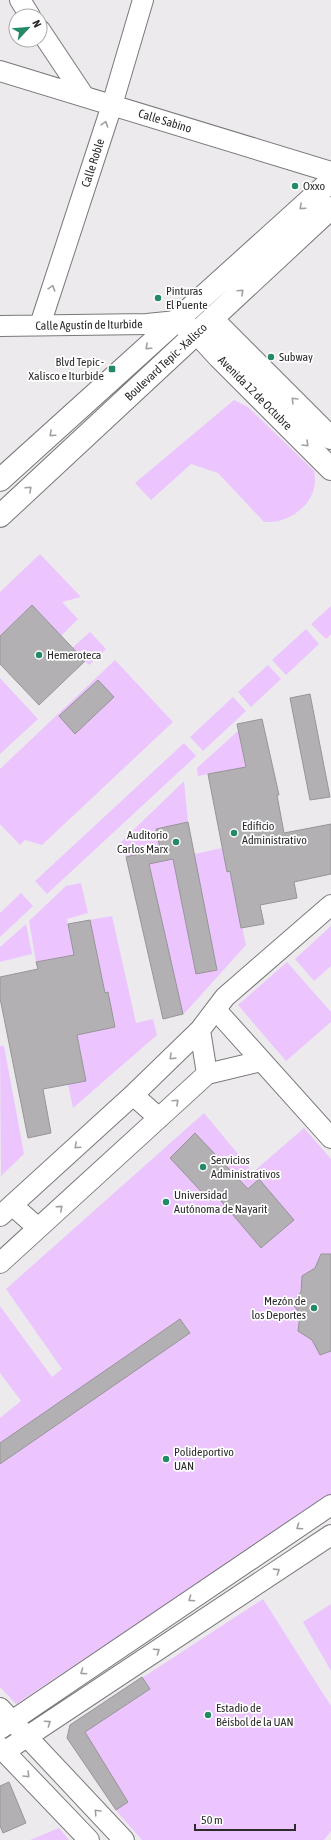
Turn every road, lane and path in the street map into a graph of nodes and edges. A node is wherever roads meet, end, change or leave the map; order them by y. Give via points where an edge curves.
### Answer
1 (143, 0) edge
2 (48, 42) edge
3 (0, 71) edge
4 (84, 96) junction
5 (112, 105) junction
6 (331, 172) edge
7 (331, 181) edge
8 (331, 208) edge
9 (178, 321) junction
10 (40, 325) junction
11 (0, 326) edge
12 (205, 326) junction
13 (331, 438) edge
14 (331, 469) edge
15 (0, 480) edge
16 (0, 516) edge
17 (331, 905) edge
18 (216, 1010) junction
19 (200, 1030) junction
20 (261, 1061) junction
21 (207, 1074) junction
22 (133, 1095) junction
23 (159, 1118) junction
24 (331, 1138) edge
25 (6, 1211) edge
26 (38, 1228) junction
27 (0, 1263) edge
28 (331, 1505) edge
29 (331, 1535) edge
30 (242, 1565) junction
31 (255, 1585) junction
32 (4, 1719) edge
33 (27, 1737) junction
34 (2, 1750) edge
35 (89, 1840) edge
36 (124, 1840) edge

1 - 5 street, Calle Roble
2 - 4 street
3 - 4 street, Calle Sabino
4 - 5 street, Calle Sabino
5 - 6 street, Calle Sabino
10 -> 5 street, Calle Roble
7 -> 9 main road, Boulevard Tepic - Xalisco
12 -> 8 main road, Boulevard Tepic - Xalisco
9 - 10 street, Calle Agustín de Iturbide via 147,324
9 - 12 main road, Avenida 12 de Octubre
9 -> 15 main road, Boulevard Tepic - Xalisco
10 - 11 street, Calle Agustín de Iturbide
13 -> 12 main road, Avenida 12 de Octubre
12 -> 14 main road, Avenida 12 de Octubre via 224,362
16 -> 12 main road, Boulevard Tepic - Xalisco
17 - 18 street via 225,997
18 - 19 street
18 - 20 street
19 - 21 street
19 -> 22 street
20 - 21 street
20 - 24 street
23 -> 21 street
22 - 23 street
22 -> 25 street
26 -> 23 street
25 - 26 street
26 - 27 street
28 -> 30 street
31 -> 29 street
30 - 31 street
30 -> 32 street
33 -> 31 street
32 - 33 street
33 - 34 street
36 -> 33 street
34 -> 35 street

